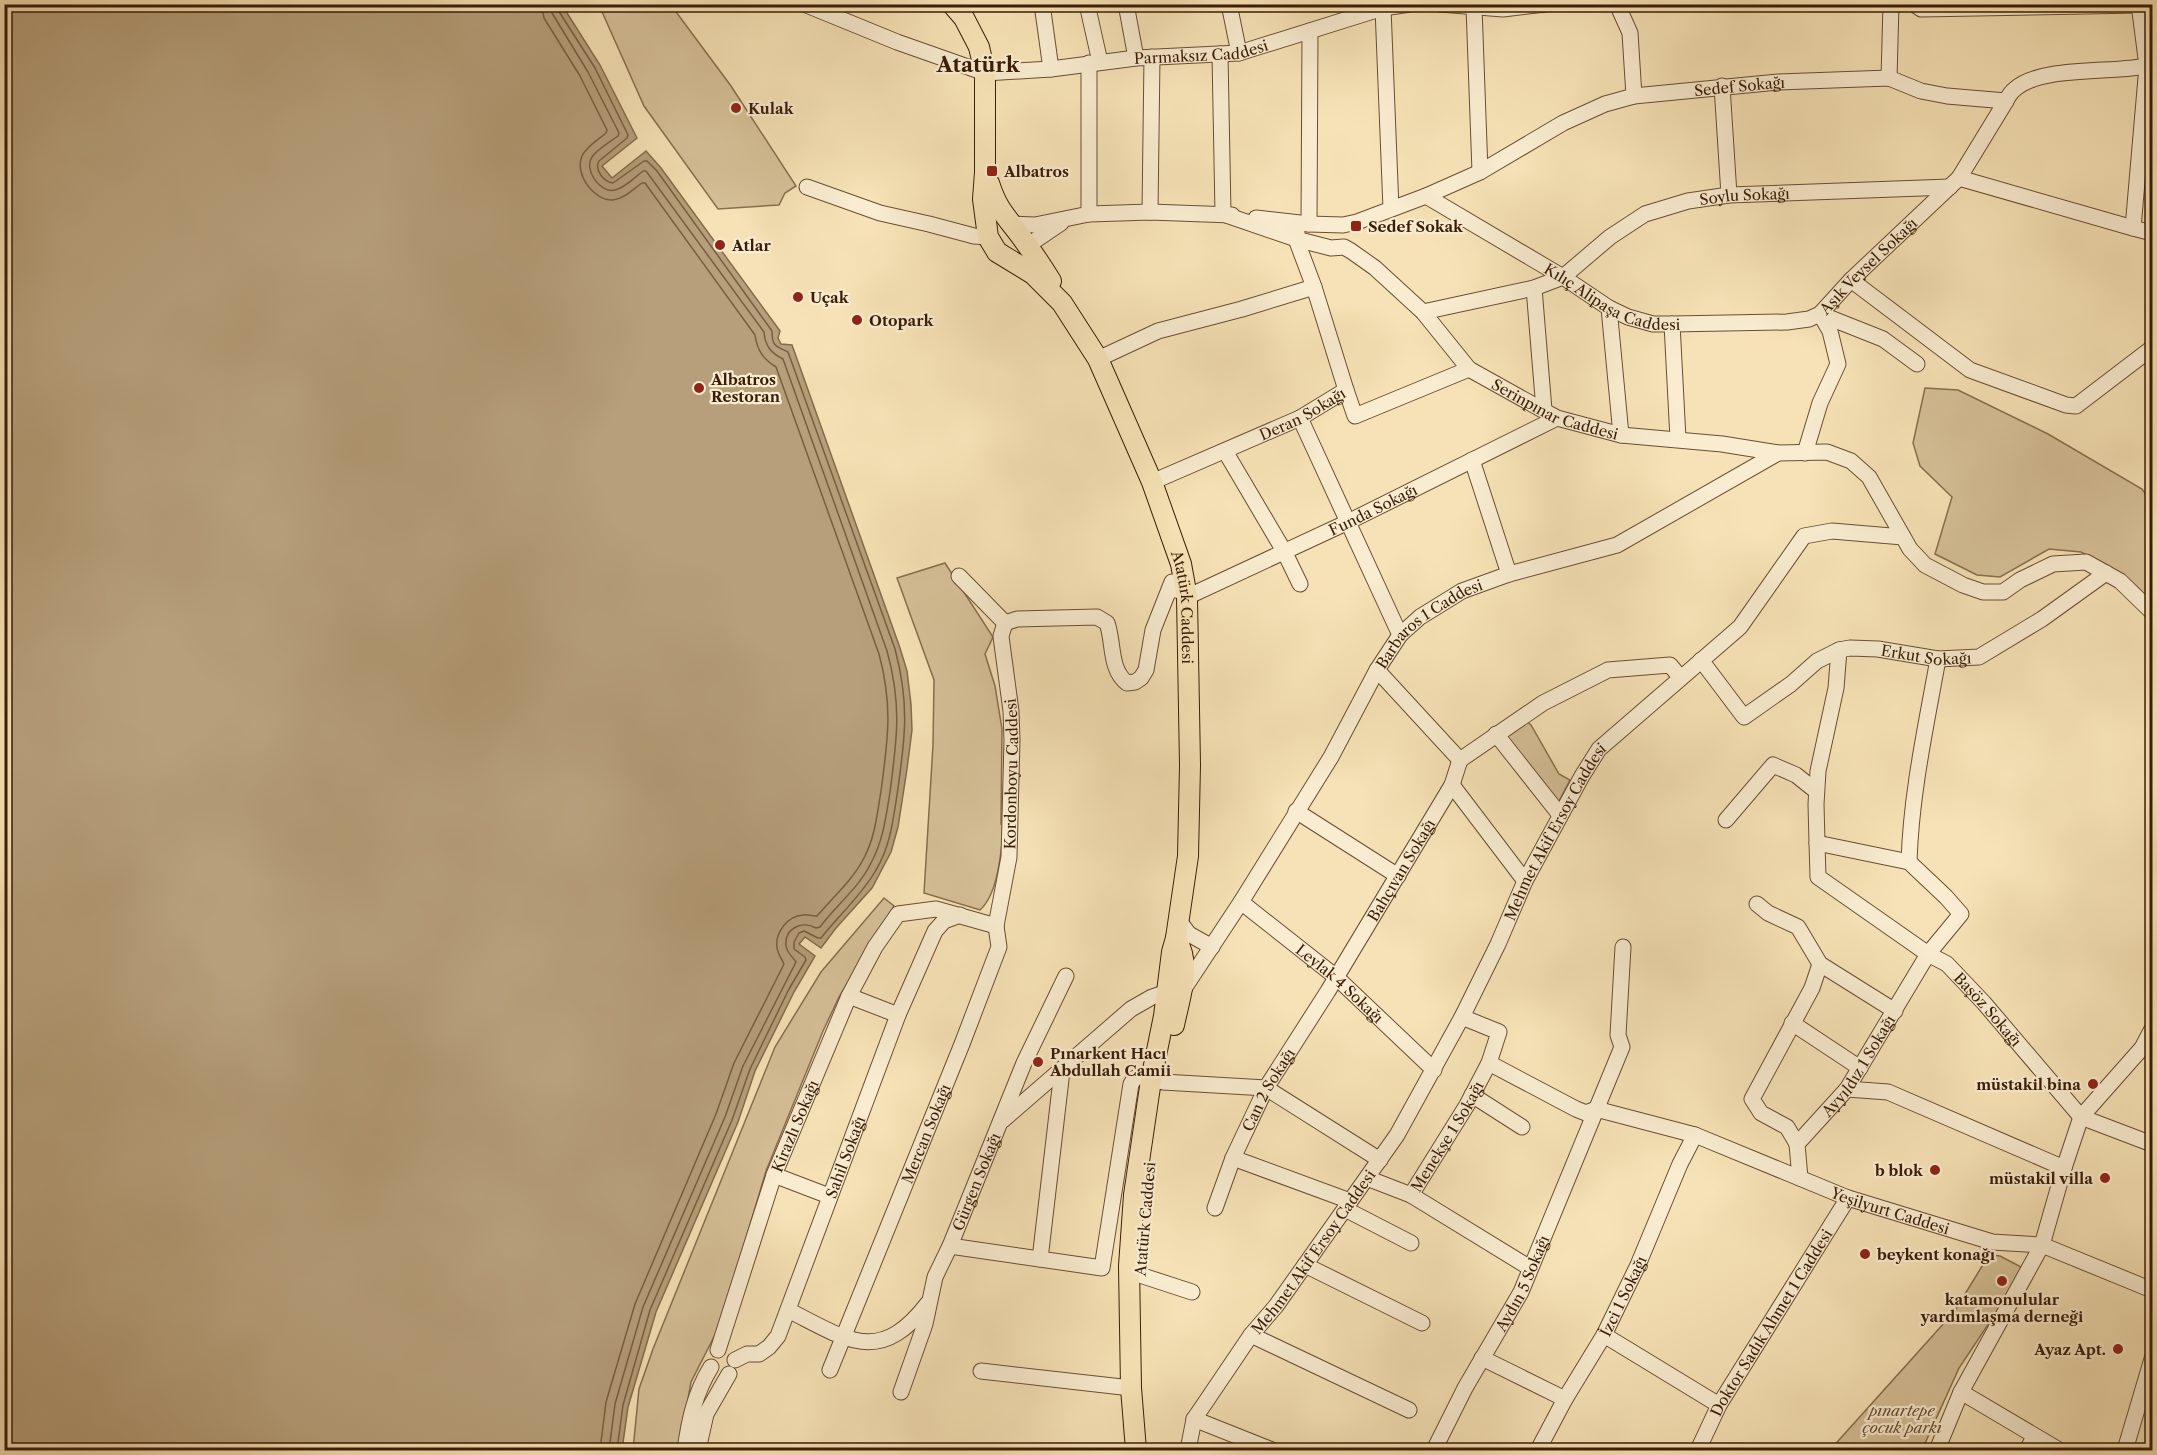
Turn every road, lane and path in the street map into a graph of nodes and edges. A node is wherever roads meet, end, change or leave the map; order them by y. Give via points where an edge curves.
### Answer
1 (804, 4) edge
2 (952, 4) edge
3 (1042, 4) edge
4 (1087, 4) edge
5 (1126, 4) edge
6 (1229, 4) edge
7 (1440, 4) edge
8 (1545, 4) edge
9 (1617, 4) edge
10 (1891, 4) edge
11 (1914, 4) edge
12 (2139, 5) edge
13 (1396, 6) edge
14 (1474, 7) junction
15 (819, 8) edge
16 (1310, 31) junction
17 (1239, 53) junction
18 (1220, 54) junction
19 (1144, 58) junction
20 (1095, 62) junction
21 (2150, 66) edge
22 (1051, 69) junction
23 (985, 73) junction
24 (1889, 78) junction
25 (1722, 86) junction
26 (1634, 96) junction
27 (2006, 100) junction
28 (985, 172) junction
29 (1480, 172) junction
30 (1954, 182) junction
31 (807, 187) dead end
32 (1729, 195) junction
33 (1426, 196) junction
34 (1391, 209) junction
35 (1150, 212) junction
36 (1089, 214) junction
37 (1223, 214) junction
38 (1066, 219) junction
39 (1011, 225) junction
40 (1343, 225) junction
41 (1307, 228) junction
42 (2133, 228) junction
43 (2152, 233) edge
44 (987, 237) junction
45 (1028, 246) junction
46 (1323, 246) junction
47 (1344, 247) junction
48 (1007, 258) junction
49 (1563, 277) junction
50 (1851, 280) junction
51 (1314, 287) junction
52 (1534, 288) junction
53 (1062, 303) junction
54 (1609, 308) junction
55 (1423, 312) junction
56 (1820, 314) junction
57 (1672, 324) junction
58 (2152, 348) edge
59 (1098, 359) junction
60 (1917, 364) dead end
61 (1468, 369) junction
62 (1346, 390) junction
63 (1550, 414) junction
64 (1300, 418) junction
65 (1621, 435) junction
66 (1678, 439) junction
67 (1225, 451) junction
68 (1778, 453) junction
69 (1805, 453) junction
70 (1472, 460) junction
71 (1152, 482) junction
72 (1348, 522) junction
73 (1903, 537) junction
74 (1284, 551) junction
75 (2106, 573) junction
76 (1509, 574) junction
77 (960, 576) dead end
78 (1300, 584) dead end
79 (1182, 597) junction
80 (2152, 612) edge
81 (1158, 618) junction
82 (1005, 623) junction
83 (1400, 635) junction
84 (1839, 650) junction
85 (1938, 659) junction
86 (1701, 660) junction
87 (1377, 670) junction
88 (1680, 677) junction
89 (1496, 734) junction
90 (1460, 760) junction
91 (1452, 785) junction
92 (1816, 791) junction
93 (1296, 811) junction
94 (1560, 815) junction
95 (1726, 820) dead end
96 (1817, 843) junction
97 (1909, 862) junction
98 (1398, 876) junction
99 (1525, 881) junction
100 (1242, 902) junction
101 (1756, 904) dead end
102 (915, 913) junction
103 (960, 915) junction
104 (996, 926) junction
105 (1178, 929) junction
106 (935, 931) junction
107 (1212, 947) junction
108 (1623, 947) dead end
109 (1928, 954) junction
110 (1820, 964) junction
111 (1066, 976) dead end
112 (1336, 977) junction
113 (1175, 991) junction
114 (849, 996) junction
115 (1895, 1011) junction
116 (898, 1015) junction
117 (1462, 1017) junction
118 (1792, 1023) junction
119 (2152, 1029) edge
120 (1488, 1063) junction
121 (1860, 1068) junction
122 (1434, 1070) junction
123 (1062, 1071) junction
124 (1157, 1081) junction
125 (1266, 1089) junction
126 (1847, 1089) junction
127 (1472, 1095) junction
128 (1596, 1109) junction
129 (2081, 1117) junction
130 (1000, 1123) junction
131 (1522, 1127) dead end
132 (1695, 1135) junction
133 (1797, 1144) junction
134 (2152, 1144) edge
135 (1233, 1158) junction
136 (1380, 1160) junction
137 (2064, 1168) junction
138 (774, 1175) junction
139 (1367, 1178) junction
140 (1800, 1178) junction
141 (1411, 1195) junction
142 (829, 1196) junction
143 (1848, 1198) junction
144 (1347, 1205) junction
145 (1215, 1208) dead end
146 (1411, 1243) dead end
147 (2042, 1245) junction
148 (950, 1246) junction
149 (1040, 1259) junction
150 (1305, 1265) junction
151 (1530, 1268) junction
152 (1140, 1275) junction
153 (2152, 1290) edge
154 (1192, 1292) dead end
155 (929, 1302) junction
156 (788, 1310) junction
157 (1422, 1323) dead end
158 (1251, 1335) junction
159 (1604, 1335) junction
160 (843, 1338) junction
161 (718, 1350) junction
162 (1482, 1358) junction
163 (2152, 1359) edge
164 (711, 1367) junction
165 (732, 1367) junction
166 (830, 1370) dead end
167 (981, 1371) dead end
168 (1131, 1388) junction
169 (901, 1392) dead end
170 (1961, 1392) junction
171 (1565, 1399) junction
172 (1719, 1405) junction
173 (1409, 1410) dead end
174 (1194, 1419) junction
175 (2030, 1444) edge
176 (686, 1450) edge
177 (698, 1450) edge
178 (1136, 1450) edge
179 (1143, 1450) edge
180 (1188, 1450) edge
181 (1272, 1450) edge
182 (1434, 1450) edge
183 (1538, 1450) edge
184 (1698, 1450) edge
185 (1937, 1450) edge
186 (2059, 1450) edge
187 (2125, 1450) edge

1 - 15 street
2 - 23 main road via 980,47
3 - 22 street
4 - 20 street
5 - 19 street
6 - 17 street
7 - 14 street
8 - 14 street via 1503,9
9 - 26 street via 1630,33
10 - 24 street
11 - 12 street via 1921,9
12 - 21 street
13 - 16 street, Parmaksız Caddesi
13 - 34 street
14 - 29 street
15 - 23 street via 897,42
16 - 17 street, Parmaksız Caddesi
16 - 41 street
17 - 18 street, Parmaksız Caddesi
18 - 19 street, Parmaksız Caddesi
18 - 37 street
19 - 20 street, Parmaksız Caddesi
19 - 35 street
20 - 22 street, Parmaksız Caddesi
20 - 36 street
21 - 27 street via 2048,76 2029,81
21 - 42 street
22 - 23 street, Parmaksız Caddesi
23 - 28 main road
24 - 25 street, Sedef Sokağı
24 - 27 street, Sedef Sokağı via 1938,94
25 - 26 street, Sedef Sokağı
25 - 32 street
26 - 29 street, Sedef Sokağı via 1563,123
27 - 30 street, Aşık Veysel Sokağı
28 - 39 main road via 995,201
28 - 44 main road
29 - 33 street, Sedef Sokağı
30 - 32 street, Soylu Sokağı
30 - 42 street, Soylu Sokağı
30 - 50 street, Aşık Veysel Sokağı
31 - 44 street via 880,213
32 - 49 street, Soylu Sokağı via 1688,201 1645,214 1610,237
33 - 34 street, Sedef Sokağı
33 - 49 street, Kılıç Alipaşa Caddesi
34 - 40 street, Sedef Sokağı
35 - 36 street
35 - 37 street
36 - 38 street
37 - 41 street
38 - 39 street
38 - 45 street
39 - 44 main road
39 - 45 main road
40 - 41 street
40 - 47 street via 1347,238
41 - 46 street
41 - 46 street via 1320,234
41 - 51 street
42 - 43 street, Soylu Sokağı
44 - 48 main road via 997,252
45 - 48 main road via 1021,256
45 - 53 main road via 1059,292
46 - 47 street
47 - 55 street, Serinpınar Caddesi via 1375,268
48 - 53 main road via 1034,274
49 - 52 street, Soylu Sokağı
49 - 54 street, Kılıç Alipaşa Caddesi
50 - 56 street, Aşık Veysel Sokağı
50 - 58 street via 1970,370 2066,405 2076,406
51 - 59 street via 1158,331
51 - 62 street
52 - 55 street, Soylu Sokağı
52 - 63 street
53 - 59 main road, Atatürk Caddesi
54 - 57 street, Kılıç Alipaşa Caddesi via 1653,324
54 - 65 street
55 - 61 street, Serinpınar Caddesi
56 - 57 street, Kılıç Alipaşa Caddesi via 1787,322
56 - 60 street via 1882,339
56 - 69 street, Aşık Veysel Sokağı via 1830,331 1838,364 1820,403
57 - 66 street
59 - 71 main road, Atatürk Caddesi
61 - 62 street, Deran Sokağı via 1355,416
61 - 63 street, Serinpınar Caddesi
62 - 64 street, Deran Sokağı
63 - 65 street, Serinpınar Caddesi
63 - 70 street, Funda Sokağı
64 - 67 street, Deran Sokağı
64 - 72 street
65 - 66 street, Serinpınar Caddesi
66 - 68 street, Serinpınar Caddesi
67 - 71 street, Deran Sokağı
67 - 74 street
68 - 69 street, Serinpınar Caddesi
68 - 76 street, Barbaros 1 Caddesi via 1617,545
69 - 73 street, Serinpınar Caddesi via 1827,452 1851,461 1869,477
70 - 72 street, Funda Sokağı
70 - 76 street
71 - 79 main road, Atatürk Caddesi via 1178,555
72 - 74 street, Funda Sokağı
72 - 83 street
73 - 75 street via 1926,565 1983,592 2003,592 2053,564 2086,562
73 - 86 street, Mehmet Akif Ersoy Caddesi via 1832,531 1804,536 1740,627
74 - 78 street
74 - 79 street, Funda Sokağı
75 - 80 street
75 - 85 street, Erkut Sokağı via 2042,619 1979,657
76 - 83 street, Barbaros 1 Caddesi via 1462,591 1420,617
77 - 82 street
79 - 81 street
79 - 81 street, Funda Sokağı via 1179,605 1168,608
79 - 105 main road, Atatürk Caddesi via 1190,765 1188,856
81 - 82 street via 1146,670 1141,678 1127,683 1116,670 1107,622 1097,617 1017,619
82 - 104 street, Kordonboyu Caddesi via 1001,636 1011,711 1009,857
83 - 87 street, Barbaros 1 Caddesi
84 - 85 street, Erkut Sokağı via 1878,649
84 - 86 street, Erkut Sokağı via 1817,661 1744,717
84 - 92 street via 1836,688
85 - 97 street via 1910,831
86 - 88 street, Mehmet Akif Ersoy Caddesi
87 - 90 street
87 - 93 street, Barbaros 1 Caddesi via 1331,757
88 - 89 street via 1670,665 1608,670 1543,703
88 - 94 street, Mehmet Akif Ersoy Caddesi via 1599,749
89 - 90 street
89 - 94 street
90 - 91 street, Bahçıvan Sokağı
91 - 98 street, Bahçıvan Sokağı
91 - 99 street
92 - 95 street via 1796,775 1773,765
92 - 96 street
93 - 98 street
93 - 100 street, Barbaros 1 Caddesi
94 - 99 street, Mehmet Akif Ersoy Caddesi
96 - 97 street
96 - 109 street, Başöz Sokağı via 1818,877
97 - 109 street, Ayyıldız 1 Sokağı via 1961,914
98 - 112 street, Bahçıvan Sokağı
99 - 117 street, Mehmet Akif Ersoy Caddesi
100 - 107 street, Barbaros 1 Caddesi
100 - 112 street, Leylak 4 Sokağı
101 - 110 street via 1798,927
102 - 103 street via 936,909
102 - 106 street via 929,921
102 - 114 street, Kirazlı Sokağı via 898,914
103 - 104 street
103 - 106 street via 944,921
104 - 160 street, Mercan Sokağı via 999,947
105 - 107 street
105 - 113 main road, Atatürk Caddesi via 1172,952
106 - 116 street, Sahil Sokağı
107 - 113 street, Barbaros 1 Caddesi
108 - 128 street via 1618,1035 1622,1047
109 - 115 street, Ayyıldız 1 Sokağı
109 - 129 street, Başöz Sokağı via 1947,964 1984,1003
110 - 115 street
110 - 118 street via 1812,988
111 - 130 street, Gürgen Sokağı
112 - 122 street, Leylak 4 Sokağı
112 - 125 street, Can 2 Sokağı
113 - 123 street via 1152,997 1131,1009
113 - 124 main road, Atatürk Caddesi
114 - 116 street
114 - 138 street, Kirazlı Sokağı
115 - 121 street, Ayyıldız 1 Sokağı
116 - 142 street, Sahil Sokağı
117 - 120 street, Menekşe 1 Sokağı via 1499,1032
117 - 122 street, Mehmet Akif Ersoy Caddesi
118 - 121 street
118 - 133 street via 1752,1100 1761,1113 1787,1127
119 - 129 street via 2142,1048
120 - 127 street, Menekşe 1 Sokağı
120 - 128 street, Yeşilyurt Caddesi via 1576,1109 1586,1113
121 - 126 street, Ayyıldız 1 Sokağı
122 - 136 street, Mehmet Akif Ersoy Caddesi
123 - 130 street
123 - 149 street
124 - 125 street
124 - 149 street via 1139,1076 1131,1084 1102,1269
124 - 152 main road, Atatürk Caddesi
124 - 168 main road, Atatürk Caddesi via 1134,1195 1129,1266
125 - 135 street, Can 2 Sokağı
125 - 136 street
126 - 133 street, Ayyıldız 1 Sokağı
126 - 137 street via 1888,1092
127 - 131 street
127 - 141 street, Menekşe 1 Sokağı
128 - 132 street, Yeşilyurt Caddesi
128 - 151 street, Aydın 5 Sokağı
129 - 134 street, Başöz Sokağı
129 - 137 street
130 - 148 street, Gürgen Sokağı
132 - 140 street, Yeşilyurt Caddesi
132 - 159 street, İzci 1 Sokağı
133 - 140 street
135 - 144 street
135 - 145 street, Can 2 Sokağı
136 - 139 street, Mehmet Akif Ersoy Caddesi
137 - 147 street
138 - 142 street
138 - 161 street, Kirazlı Sokağı
139 - 141 street, Menekşe 1 Sokağı
139 - 144 street, Mehmet Akif Ersoy Caddesi
140 - 143 street, Yeşilyurt Caddesi
141 - 151 street
142 - 156 street, Sahil Sokağı
143 - 147 street, Yeşilyurt Caddesi via 1992,1242
143 - 172 street, Doktor Sadık Ahmet 1 Caddesi
144 - 146 street
144 - 150 street, Mehmet Akif Ersoy Caddesi
147 - 153 street, Yeşilyurt Caddesi
147 - 170 street
148 - 149 street
148 - 155 street, Gürgen Sokağı via 935,1277
150 - 157 street
150 - 158 street, Mehmet Akif Ersoy Caddesi
151 - 162 street, Aydın 5 Sokağı via 1521,1292
152 - 154 street
152 - 179 main road, Atatürk Caddesi
155 - 160 street via 897,1334 876,1342
155 - 169 street, Gürgen Sokağı
156 - 160 street
156 - 165 street, Sahil Sokağı via 769,1347 759,1354 747,1354
158 - 173 street
158 - 174 street, Mehmet Akif Ersoy Caddesi
159 - 171 street, İzci 1 Sokağı
159 - 172 street
160 - 166 street, Mercan Sokağı
161 - 164 street via 711,1356
161 - 165 street via 728,1351
162 - 171 street
162 - 182 street, Aydın 5 Sokağı
163 - 187 street
164 - 165 street via 717,1373
164 - 176 street via 693,1403
165 - 177 street via 705,1414
167 - 168 street
168 - 178 main road, Atatürk Caddesi
170 - 175 street
170 - 185 street
171 - 183 street, İzci 1 Sokağı
172 - 184 street, Doktor Sadık Ahmet 1 Caddesi
174 - 180 street, Mehmet Akif Ersoy Caddesi
174 - 181 street
175 - 186 street

